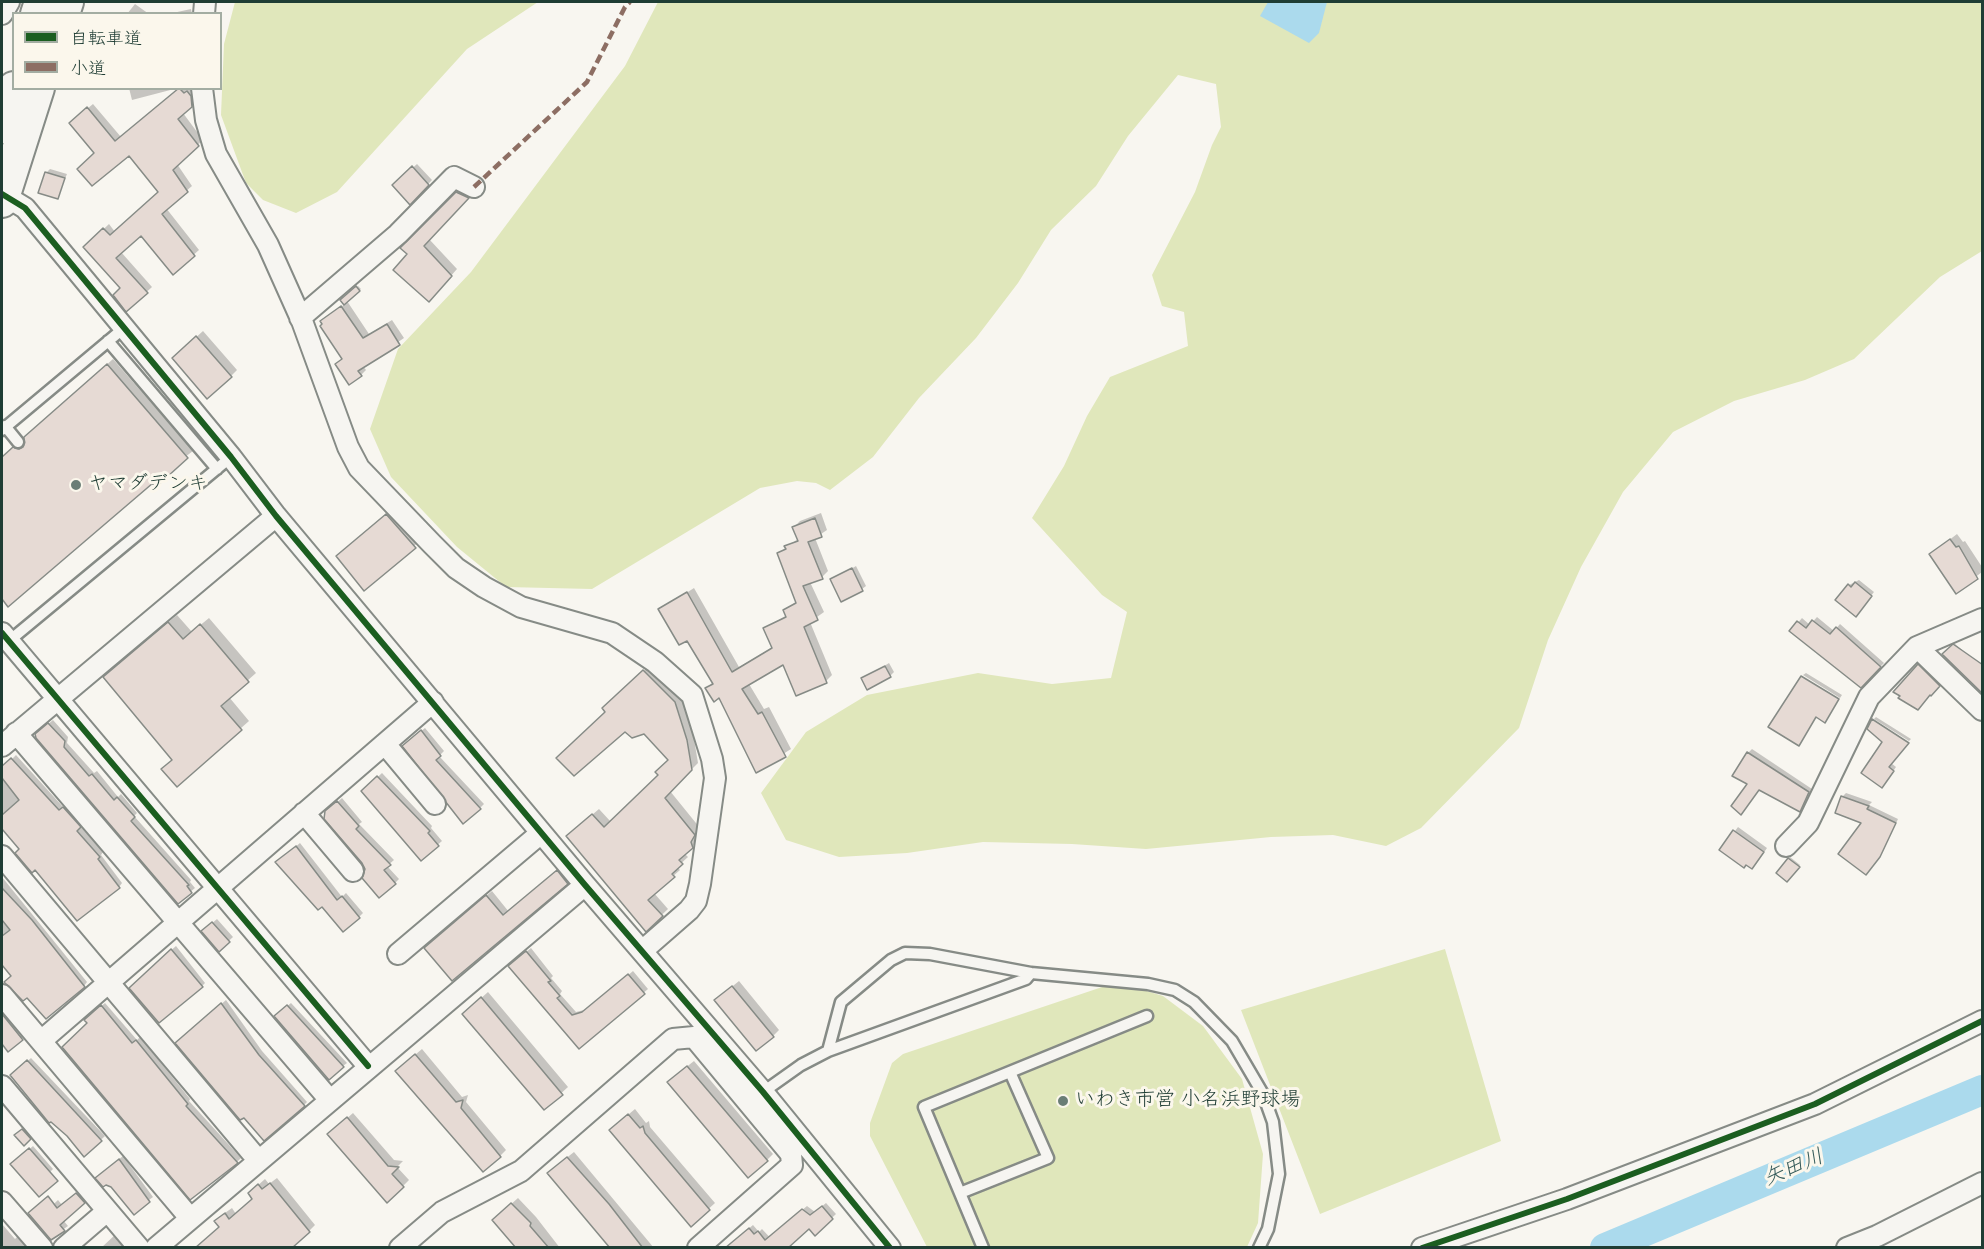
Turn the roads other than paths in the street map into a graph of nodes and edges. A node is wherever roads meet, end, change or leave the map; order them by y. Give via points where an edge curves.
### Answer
1 (9, 2) edge
2 (2, 15) edge
3 (13, 90) edge
4 (37, 90) edge
5 (202, 90) edge
6 (2, 127) edge
7 (474, 187) dead end
8 (2, 197) edge
9 (300, 318) junction
10 (124, 328) junction
11 (108, 341) junction
12 (3, 428) edge
13 (18, 442) dead end
14 (224, 463) junction
15 (276, 516) junction
16 (1983, 619) edge
17 (5, 637) edge
18 (1917, 647) junction
19 (57, 700) junction
20 (433, 702) junction
21 (1983, 710) edge
22 (9, 739) edge
23 (384, 744) junction
24 (435, 804) dead end
25 (304, 813) junction
26 (541, 833) junction
27 (1786, 846) dead end
28 (2, 856) edge
29 (353, 871) dead end
30 (585, 885) junction
31 (218, 888) junction
32 (177, 924) junction
33 (642, 951) junction
34 (398, 954) dead end
35 (1031, 973) junction
36 (108, 983) junction
37 (2, 995) edge
38 (1147, 1016) dead end
39 (1983, 1021) edge
40 (40, 1041) junction
41 (828, 1051) junction
42 (368, 1066) junction
43 (1010, 1072) junction
44 (2, 1086) edge
45 (763, 1092) junction
46 (329, 1099) junction
47 (258, 1160) junction
48 (1983, 1183) edge
49 (960, 1193) junction
50 (2, 1202) edge
51 (106, 1212) junction
52 (190, 1218) junction
53 (158, 1246) edge
54 (42, 1248) edge
55 (64, 1248) edge
56 (139, 1248) edge
57 (400, 1248) edge
58 (698, 1248) edge
59 (890, 1248) edge
60 (983, 1248) edge
61 (1259, 1248) edge
62 (1422, 1248) edge
63 (1847, 1248) edge

1 - 2 street
3 - 6 main road
4 - 8 main road
5 - 9 street via 216,154 268,245
7 - 9 street via 454,177 398,234
8 - 10 street via 25,208
9 - 33 street via 359,468 456,568 500,597 554,618 596,627 628,642 692,695 715,778 698,894 689,910
10 - 11 lane
10 - 14 street
11 - 12 lane
11 - 14 lane
12 - 13 lane
14 - 15 street
14 - 17 lane
15 - 19 street
15 - 20 street
16 - 18 street
17 - 19 street
18 - 21 street
18 - 27 street via 1869,697 1808,823
19 - 22 street
19 - 31 street
20 - 23 street
20 - 26 street
22 - 32 street
23 - 24 street
23 - 25 street
25 - 29 street
25 - 31 street
26 - 30 street
26 - 34 street
28 - 36 street
30 - 33 street
30 - 42 street
31 - 32 street
31 - 42 street
32 - 36 street
32 - 46 street
33 - 45 street
35 - 41 lane via 1026,979
35 - 41 lane via 930,954 897,956 841,1002
35 - 61 lane via 1175,990 1194,1002 1232,1041 1263,1094 1277,1150 1275,1204
36 - 40 street
36 - 47 street
37 - 40 street
38 - 43 lane
39 - 62 street via 1815,1104 1568,1199
40 - 52 street
41 - 45 lane
42 - 46 street
43 - 49 lane via 924,1107
43 - 49 lane via 1048,1158
44 - 51 street
45 - 59 street
46 - 47 street
47 - 52 street
48 - 63 street
49 - 60 lane
50 - 54 street
51 - 55 street
51 - 56 street
52 - 53 street
57 - 58 street via 442,1212 521,1172 673,1040 694,1037 790,1154 792,1165

